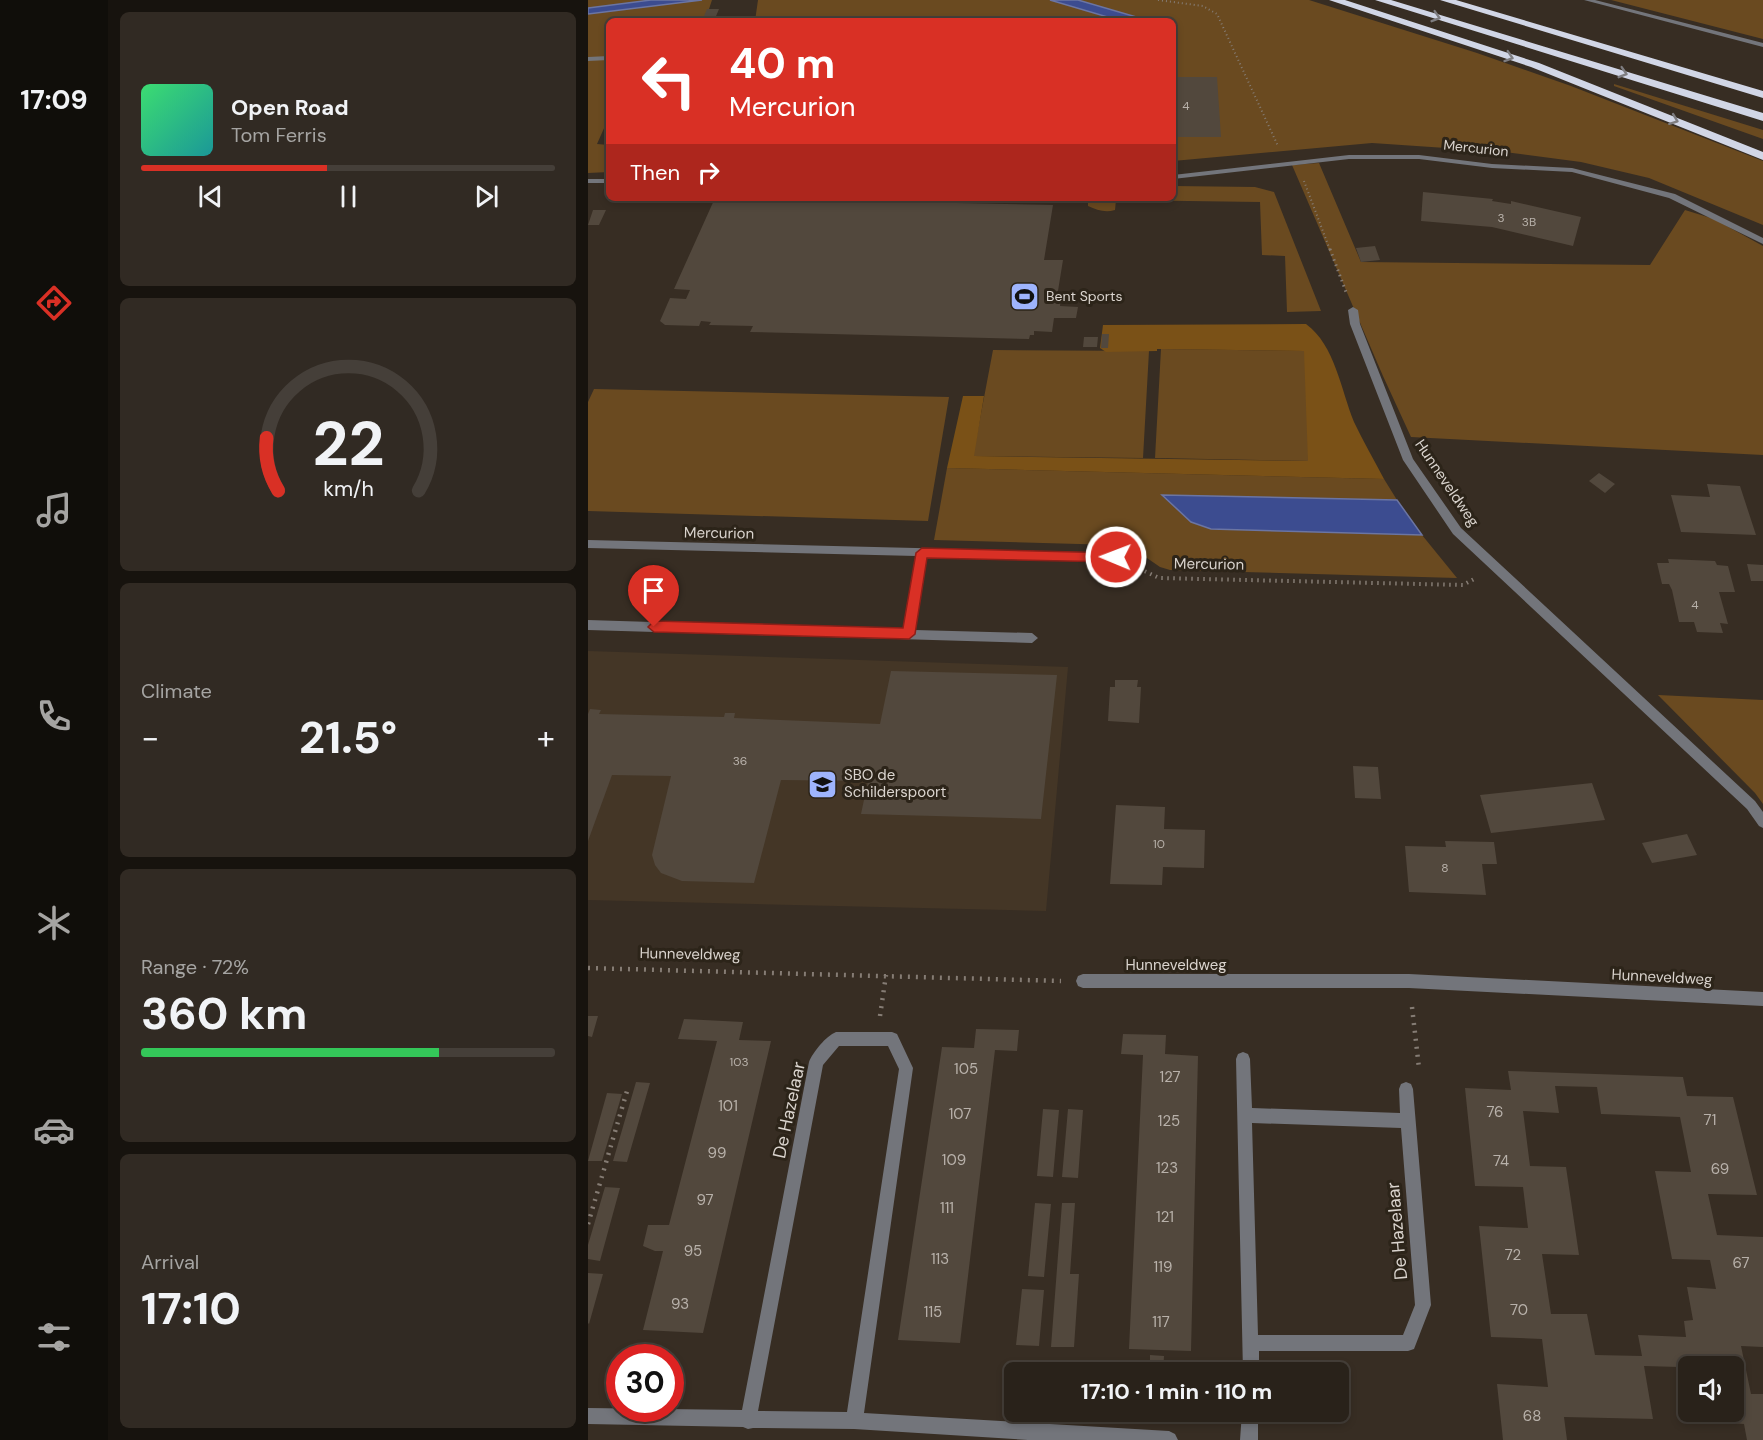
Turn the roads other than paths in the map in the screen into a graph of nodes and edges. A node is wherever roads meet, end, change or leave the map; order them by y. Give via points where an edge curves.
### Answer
1 (1334, 0) edge
2 (1380, 0) edge
3 (1445, 0) edge
4 (1587, 0) edge
5 (1763, 45) edge
6 (1610, 48) junction
7 (606, 58) edge
8 (588, 59) edge
9 (1763, 83) edge
10 (1763, 95) edge
11 (1763, 117) edge
12 (1763, 156) edge
13 (1176, 177) edge
14 (588, 181) edge
15 (606, 181) edge
16 (1763, 241) edge
17 (1353, 310) road end
18 (588, 544) edge
19 (922, 553) junction
20 (1116, 557) road end
21 (588, 625) edge
22 (909, 634) junction
23 (1032, 638) dead end
24 (1763, 822) edge
25 (1083, 981) road end
26 (1763, 999) edge
27 (1243, 1059) dead end
28 (1406, 1089) road end
29 (1245, 1115) junction
30 (1408, 1121) junction
31 (1252, 1342) junction
32 (1251, 1362) edge
33 (588, 1416) edge
34 (748, 1420) junction
35 (854, 1421) junction
36 (1250, 1422) edge
37 (1169, 1440) edge
38 (1250, 1440) edge

1 -> 12 highway via 1535,65
2 -> 11 highway
3 - 6 highway
4 - 5 street
6 - 9 highway
6 - 10 highway
7 - 8 street
13 - 16 street, Mercurion via 1349,157 1419,157 1572,170 1672,196
14 - 15 street
17 - 24 street, Hunneveldweg via 1408,460 1457,531 1751,805
18 - 19 street, Mercurion
19 - 20 street, Mercurion
19 - 22 street
21 - 22 street
22 - 23 street
25 - 26 street, Hunneveldweg via 1409,981
27 - 29 street
28 - 30 street
29 - 30 street
29 - 31 street
30 - 31 street, De Hazelaar via 1423,1305 1408,1343
31 - 32 street
33 - 34 street
34 - 35 street
34 - 35 street, De Hazelaar via 816,1062 836,1039 892,1039 906,1068
35 - 37 street
36 - 38 street

